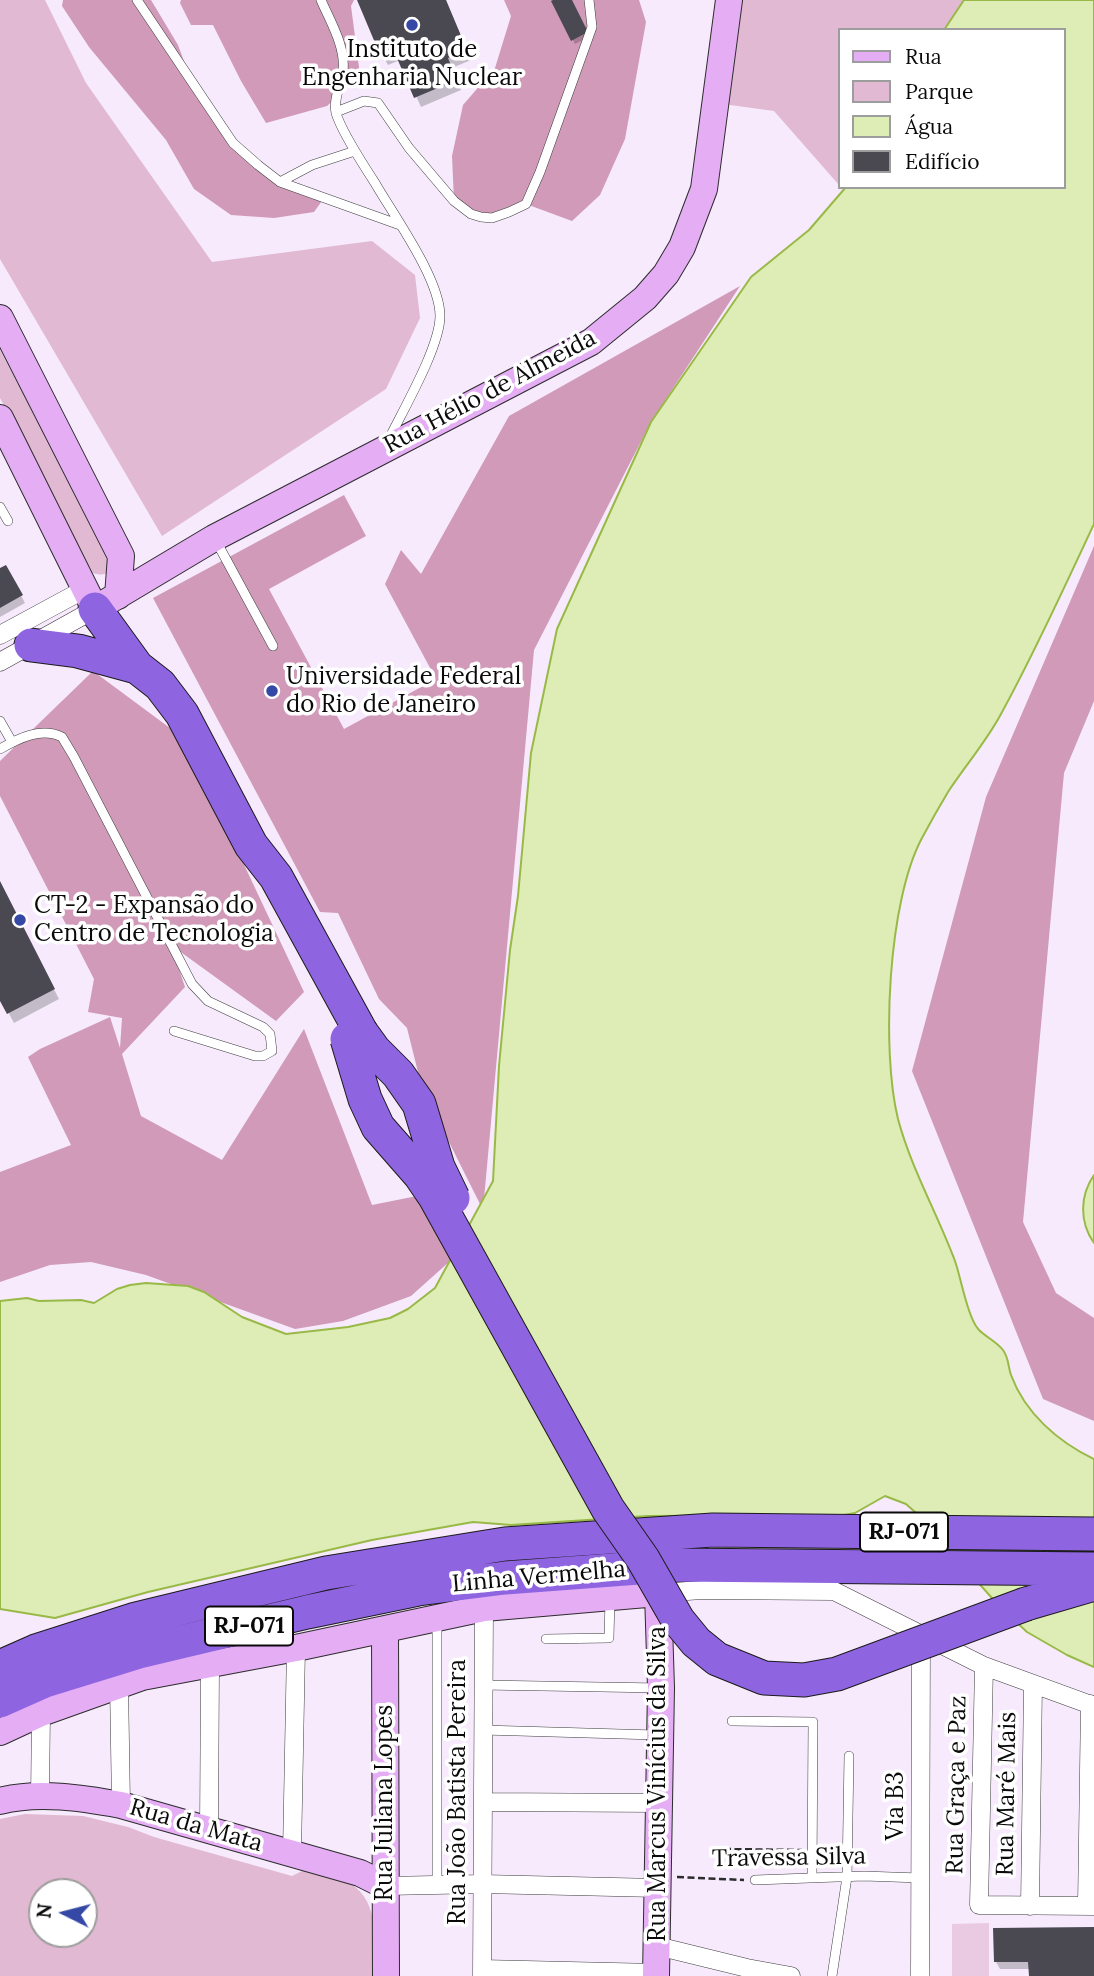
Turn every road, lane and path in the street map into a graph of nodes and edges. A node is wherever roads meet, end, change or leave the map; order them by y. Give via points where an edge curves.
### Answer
1 (137, 0) edge
2 (321, 0) edge
3 (589, 0) edge
4 (729, 0) edge
5 (336, 113) junction
6 (355, 151) junction
7 (280, 182) junction
8 (400, 225) junction
9 (0, 318) edge
10 (0, 418) edge
11 (385, 447) junction
12 (0, 507) edge
13 (8, 521) dead end
14 (214, 538) junction
15 (121, 556) junction
16 (162, 568) junction
17 (99, 598) junction
18 (15, 640) edge
19 (273, 646) dead end
20 (0, 662) edge
21 (137, 667) junction
22 (0, 721) edge
23 (12, 742) junction
24 (0, 749) edge
25 (316, 966) junction
26 (174, 1031) dead end
27 (1094, 1534) edge
28 (643, 1559) junction
29 (1094, 1569) edge
30 (1094, 1584) edge
31 (658, 1593) junction
32 (610, 1595) junction
33 (484, 1608) junction
34 (136, 1619) junction
35 (437, 1619) junction
36 (385, 1630) junction
37 (921, 1636) junction
38 (546, 1639) dead end
39 (296, 1648) junction
40 (0, 1650) edge
41 (210, 1665) junction
42 (984, 1666) junction
43 (0, 1667) edge
44 (120, 1684) junction
45 (1033, 1684) junction
46 (483, 1685) junction
47 (660, 1688) junction
48 (0, 1701) edge
49 (1092, 1705) edge
50 (41, 1713) junction
51 (732, 1721) dead end
52 (483, 1730) junction
53 (0, 1732) edge
54 (660, 1735) junction
55 (849, 1756) dead end
56 (40, 1797) junction
57 (0, 1801) edge
58 (482, 1802) junction
59 (660, 1803) junction
60 (121, 1805) junction
61 (209, 1831) junction
62 (724, 1849) dead end
63 (812, 1851) junction
64 (292, 1853) junction
65 (847, 1877) junction
66 (812, 1878) junction
67 (920, 1878) junction
68 (754, 1880) joint
69 (658, 1882) junction
70 (482, 1884) junction
71 (437, 1885) junction
72 (386, 1886) junction
73 (1030, 1906) junction
74 (1091, 1906) edge
75 (657, 1946) junction
76 (482, 1972) edge
77 (747, 1972) edge
78 (656, 1975) edge
79 (386, 1976) edge
80 (791, 1976) edge
81 (832, 1976) edge
82 (920, 1976) edge

1 - 7 lane via 233,143
2 - 5 lane via 342,52
3 - 5 lane via 592,27 540,172 526,204 509,212 481,217 454,201 378,103 363,101
4 - 11 street, Rua Hélio de Almeida via 704,189 682,247 666,274 645,298 591,342
5 - 6 lane
6 - 7 lane
6 - 8 lane
7 - 8 lane
8 - 11 lane via 438,298 440,320 425,366
9 - 15 street
10 - 17 street
11 - 14 street, Rua Hélio de Almeida
12 - 13 lane
14 - 16 street, Rua Hélio de Almeida
14 - 19 lane
15 - 16 street
15 - 17 street
16 - 17 street, Rua Hélio de Almeida
17 - 18 street
17 - 18 street
17 - 21 highway
18 - 20 street
18 - 21 highway
21 - 25 highway via 160,685 182,714 251,845 276,877
22 - 23 lane
23 - 24 lane
23 - 26 lane via 43,732 62,737 192,984 208,1001 263,1027 270,1034 272,1051 255,1055
25 - 28 highway, bridge via 378,1127 431,1190 608,1509
25 - 28 highway, bridge via 368,1042 419,1104 442,1178 621,1502
27 - 34 highway, Linha Vermelha / RJ-071 via 702,1530 505,1544 326,1573
28 - 30 highway, bridge via 678,1620 706,1651 748,1673 790,1681 853,1669 962,1626
29 - 48 highway, Linha Vermelha / RJ-071 via 678,1565 505,1578 418,1589 152,1649 45,1681
31 - 32 street
31 - 37 street via 834,1591
31 - 47 street, Rua Marcus Vinícius da Silva
32 - 33 street
32 - 38 lane via 609,1638
33 - 35 street
33 - 46 street, Rua João Batista Pereira
34 - 40 highway
34 - 43 highway, Linha Vermelha / RJ-071
35 - 36 street
35 - 71 lane
36 - 39 street
36 - 72 street, Rua Juliana Lopes
37 - 42 street
37 - 67 street, Via B3
39 - 41 street
39 - 64 street
41 - 44 street
41 - 61 street
42 - 45 street
42 - 73 street, Rua Graça e Paz via 979,1905
44 - 50 street
44 - 60 street
45 - 49 street
45 - 73 street, Rua Maré Mais
46 - 47 lane
46 - 52 street, Rua João Batista Pereira
47 - 54 street, Rua Marcus Vinícius da Silva
49 - 74 street
50 - 53 street
50 - 56 street
51 - 63 lane via 813,1722
52 - 54 lane
52 - 58 street, Rua João Batista Pereira
54 - 59 street, Rua Marcus Vinícius da Silva
55 - 65 lane
56 - 57 street, Rua da Mata
56 - 60 street, Rua da Mata
58 - 59 street
58 - 70 street, Rua João Batista Pereira
59 - 69 street, Rua Marcus Vinícius da Silva
60 - 61 street, Rua da Mata
61 - 64 street, Rua da Mata
62 - 63 path
63 - 66 lane
64 - 72 street, Rua da Mata via 360,1873
65 - 66 lane, Travessa Silva
65 - 67 lane, Travessa Silva
65 - 81 lane
66 - 68 lane, Travessa Silva
67 - 82 street, Via B3
68 - 69 path, Travessa Silva
69 - 70 street
69 - 75 street, Rua Marcus Vinícius da Silva
70 - 71 street
70 - 76 street, Rua João Batista Pereira
71 - 72 street
72 - 79 street, Rua Juliana Lopes
73 - 74 street
75 - 77 street
75 - 78 street, Rua Marcus Vinícius da Silva
76 - 78 street
77 - 80 street

